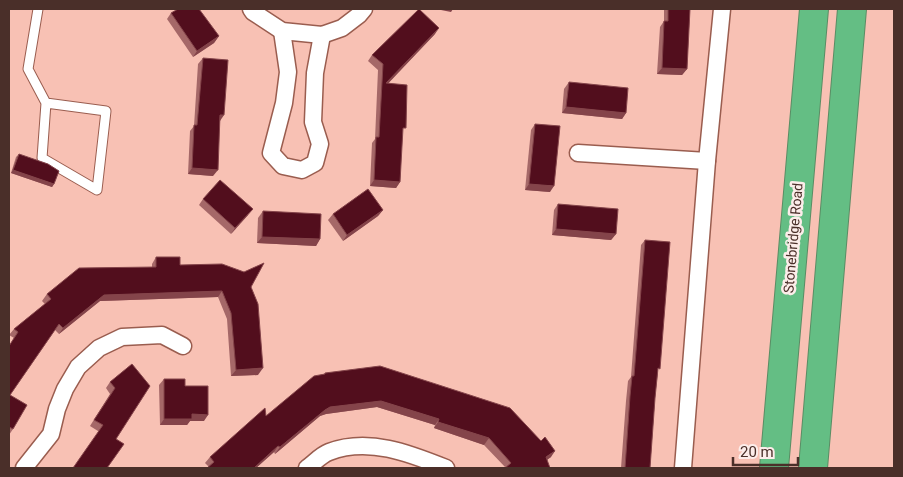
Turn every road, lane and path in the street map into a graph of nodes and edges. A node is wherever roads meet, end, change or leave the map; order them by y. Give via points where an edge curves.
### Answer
1 (38, 9) edge
2 (251, 9) edge
3 (364, 9) edge
4 (722, 9) edge
5 (814, 9) edge
6 (852, 9) edge
7 (282, 31) junction
8 (322, 35) junction
9 (46, 104) junction
10 (578, 153) dead end
11 (707, 160) junction
12 (183, 346) dead end
13 (24, 468) edge
14 (307, 468) edge
15 (446, 468) edge
16 (683, 468) edge
17 (774, 468) edge
18 (813, 468) edge

1 - 9 lane via 28,69
2 - 7 street
3 - 8 street via 342,28
4 - 11 street
5 - 17 highway, Stonebridge Road
6 - 18 highway
7 - 8 street
7 - 8 street via 288,72 284,104 271,153 283,166 302,170 315,164 320,144 313,122 315,73
9 - 9 lane via 42,158 97,190 106,111
10 - 11 street
11 - 16 street
12 - 13 street via 162,335 122,337 99,348 78,367 65,389 51,434
14 - 15 street via 327,452 359,444 389,448

